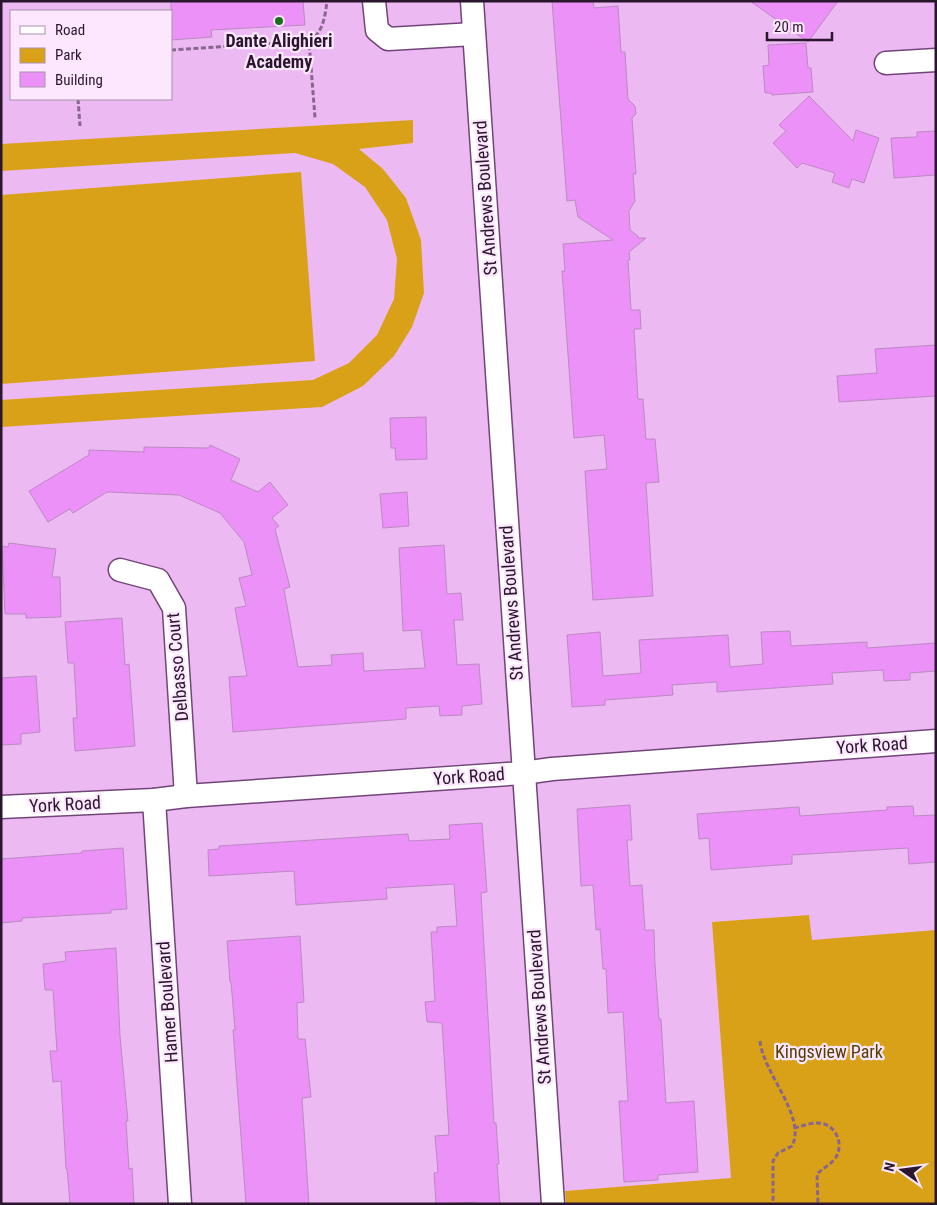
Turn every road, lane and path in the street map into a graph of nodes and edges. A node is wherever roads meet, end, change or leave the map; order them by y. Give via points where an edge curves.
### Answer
1 (328, 1) edge
2 (374, 1) edge
3 (472, 1) edge
4 (474, 34) junction
5 (309, 41) junction
6 (172, 50) edge
7 (936, 60) edge
8 (886, 63) dead end
9 (78, 100) edge
10 (315, 118) dead end
11 (80, 126) dead end
12 (120, 570) dead end
13 (936, 740) edge
14 (523, 773) junction
15 (186, 796) junction
16 (154, 800) junction
17 (1, 807) edge
18 (760, 1041) dead end
19 (794, 1128) junction
20 (180, 1204) edge
21 (552, 1204) edge
22 (773, 1204) edge
23 (818, 1204) edge

1 - 5 path via 318,36
2 - 4 street via 377,30 388,39
3 - 4 street, St Andrews Boulevard
4 - 14 street, St Andrews Boulevard
5 - 6 path
5 - 10 path
7 - 8 street
9 - 11 path
12 - 15 street, Delbasso Court via 158,580 174,608
13 - 14 street, York Road
14 - 15 street, York Road
14 - 21 street, St Andrews Boulevard
15 - 16 street, York Road
16 - 17 street, York Road
16 - 20 street, Hamer Boulevard
18 - 19 path via 767,1065 791,1110
19 - 22 path via 792,1146 778,1153 773,1161
19 - 23 path via 819,1123 830,1127 839,1143 833,1161 817,1174

